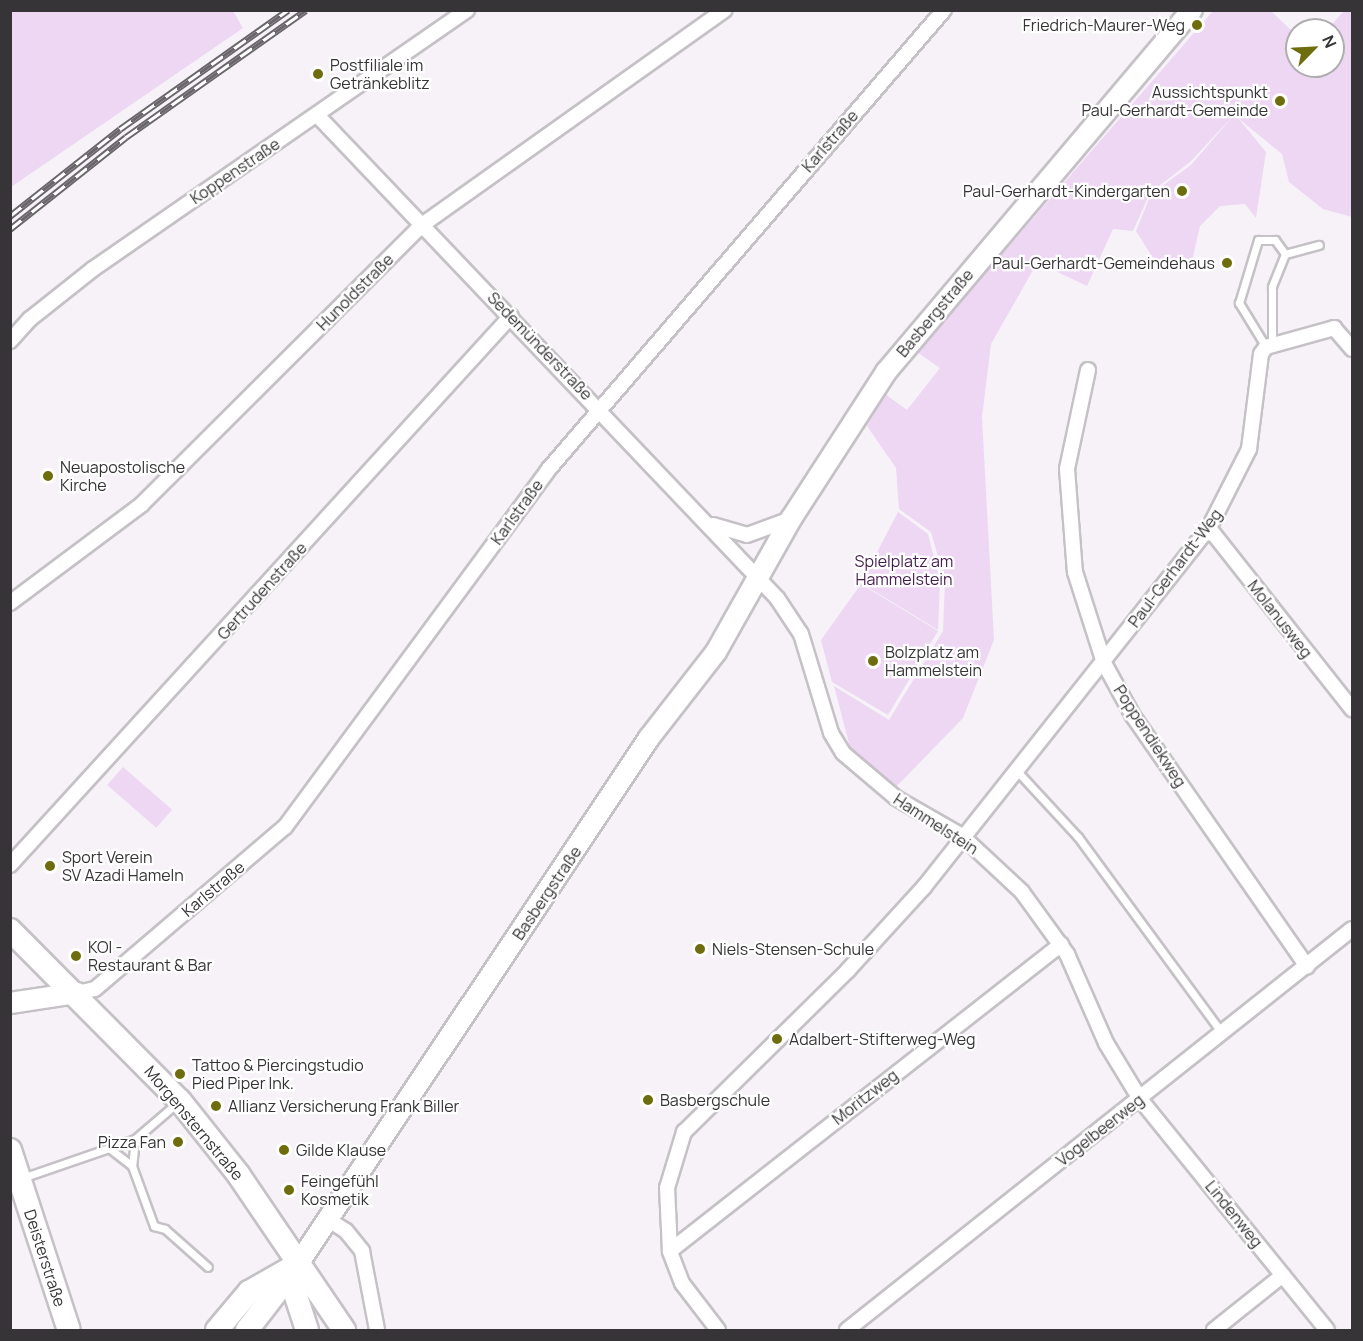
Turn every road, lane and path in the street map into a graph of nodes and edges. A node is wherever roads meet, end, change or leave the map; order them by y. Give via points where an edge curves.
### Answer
1 (467, 10) edge
2 (724, 10) edge
3 (944, 10) edge
4 (1192, 10) edge
5 (317, 115) junction
6 (422, 225) junction
7 (1319, 245) dead end
8 (1285, 254) junction
9 (511, 316) junction
10 (10, 341) edge
11 (1269, 344) junction
12 (1353, 348) edge
13 (1088, 370) dead end
14 (599, 407) junction
15 (791, 519) junction
16 (705, 521) junction
17 (1209, 528) junction
18 (760, 579) junction
19 (10, 603) edge
20 (1104, 663) junction
21 (1353, 709) edge
22 (1017, 771) junction
23 (962, 836) junction
24 (10, 865) edge
25 (1353, 929) edge
26 (10, 930) edge
27 (1061, 944) junction
28 (1307, 966) junction
29 (77, 993) junction
30 (12, 1004) edge
31 (1222, 1034) junction
32 (1140, 1099) junction
33 (180, 1101) junction
34 (135, 1139) junction
35 (109, 1148) junction
36 (10, 1150) edge
37 (132, 1166) junction
38 (20, 1179) junction
39 (329, 1220) junction
40 (670, 1251) junction
41 (298, 1264) junction
42 (208, 1267) dead end
43 (1283, 1275) junction
44 (69, 1330) edge
45 (217, 1330) edge
46 (247, 1330) edge
47 (307, 1330) edge
48 (344, 1330) edge
49 (377, 1330) edge
50 (718, 1330) edge
51 (847, 1330) edge
52 (1214, 1330) edge
53 (1327, 1330) edge

1 - 5 street, Koppenstraße
2 - 6 street, Hunoldstraße
3 - 14 street, Karlstraße
4 - 15 main road, Basbergstraße via 923,324 875,388
5 - 6 street, Sedemünderstraße
5 - 10 street, Koppenstraße via 93,269 30,319
6 - 9 street, Sedemünderstraße
6 - 19 street, Hunoldstraße via 141,505
7 - 8 lane
8 - 11 lane, Paul-Gerhardt-Weg via 1272,287
8 - 11 lane via 1275,240 1258,240 1239,303
9 - 14 street, Sedemünderstraße
9 - 24 street, Gertrudenstraße
11 - 12 street via 1334,328
11 - 17 street, Paul-Gerhardt-Weg via 1261,354 1249,449
13 - 20 street, Poppendiekweg via 1067,469 1075,572
14 - 16 street, Sedemünderstraße
14 - 29 street, Karlstraße via 285,827 95,989
15 - 16 street via 747,535 728,532
15 - 18 main road, Basbergstraße
16 - 18 street, Sedemünderstraße
17 - 20 street, Paul-Gerhardt-Weg
17 - 21 street, Molanusweg
18 - 23 street, Hammelstein via 801,633 828,725 843,753 896,798
18 - 39 main road, Basbergstraße via 716,652 649,738
20 - 22 street, Paul-Gerhardt-Weg
20 - 28 street, Poppendiekweg via 1133,716
22 - 23 street, Paul-Gerhardt-Weg
22 - 31 lane via 1078,837
23 - 27 street, Hammelstein via 1022,892
23 - 40 street, Paul-Gerhardt-Weg via 924,887 848,970 684,1132 667,1188
25 - 28 street, Vogelbeerweg
26 - 29 main road, Morgensternstraße
27 - 32 street, Hammelstein via 1106,1043
27 - 40 street, Moritzweg
28 - 31 street, Vogelbeerweg
29 - 30 main road
29 - 33 main road, Morgensternstraße
31 - 32 street, Vogelbeerweg
32 - 43 street, Lindenweg
32 - 51 street, Vogelbeerweg
33 - 34 lane
33 - 41 main road, Morgensternstraße via 238,1174
34 - 35 lane
34 - 37 lane
35 - 37 lane
35 - 38 lane
36 - 38 main road, Deisterstraße
37 - 42 lane via 154,1226 165,1229
38 - 44 main road, Deisterstraße
39 - 41 main road, Basbergstraße
39 - 49 street via 346,1231 362,1251
40 - 50 street, Paul-Gerhardt-Weg via 682,1283
41 - 45 main road via 249,1292
41 - 46 main road
41 - 47 main road via 294,1290
41 - 48 main road, Morgensternstraße
43 - 52 street
43 - 53 street, Lindenweg

